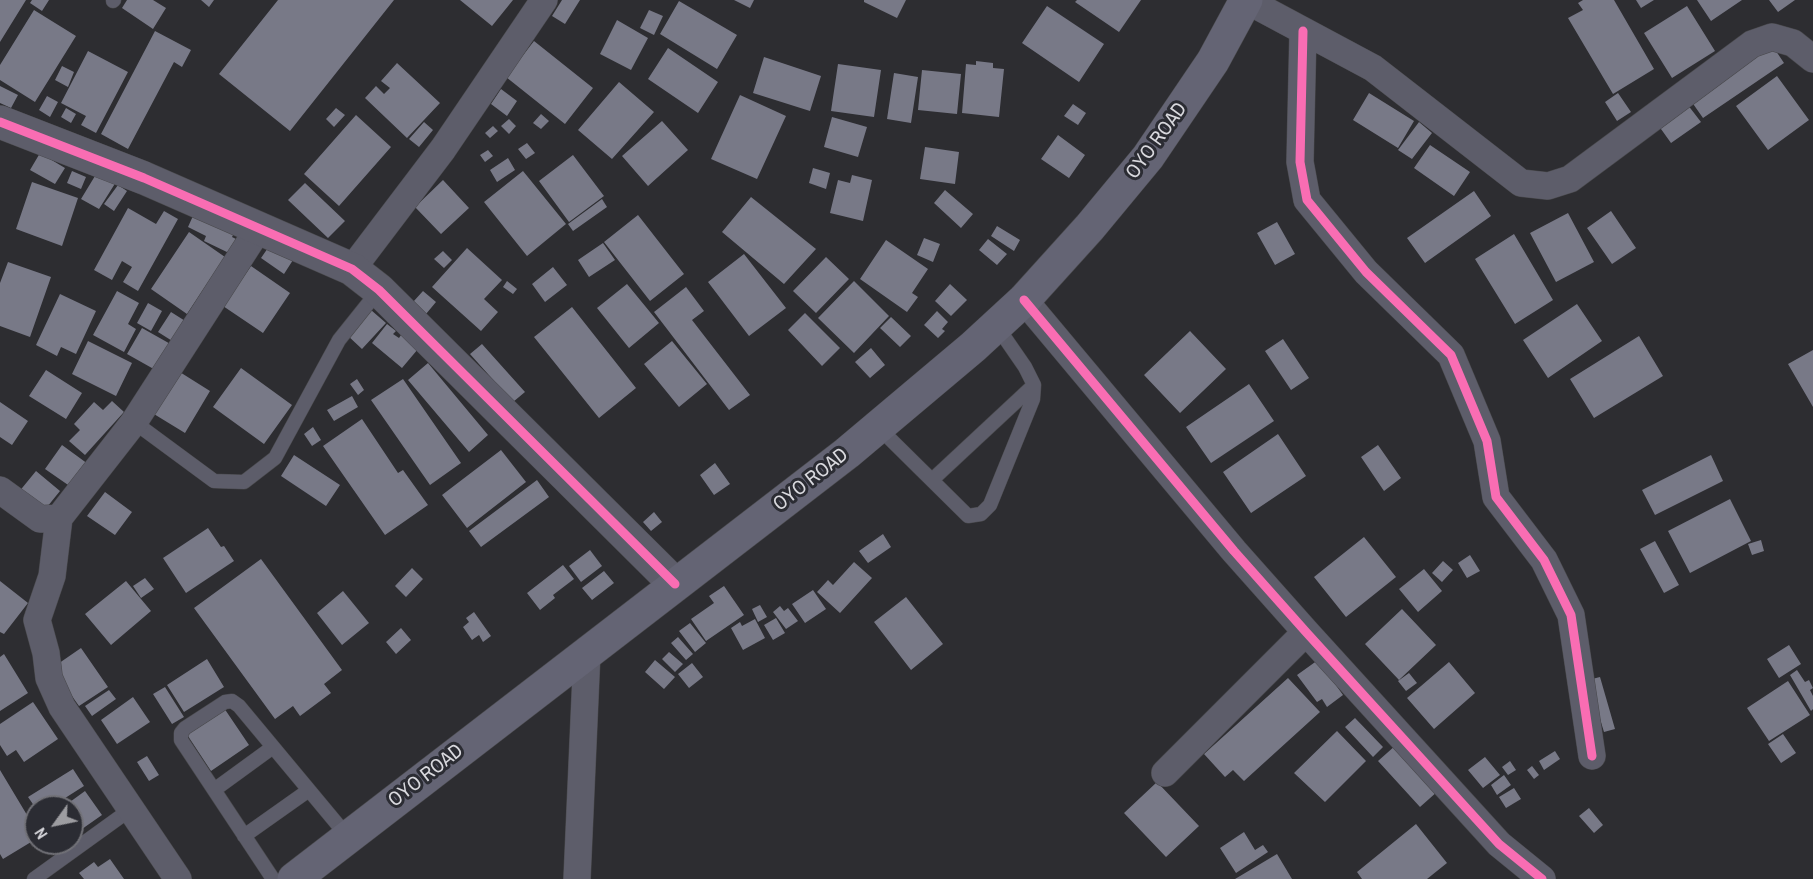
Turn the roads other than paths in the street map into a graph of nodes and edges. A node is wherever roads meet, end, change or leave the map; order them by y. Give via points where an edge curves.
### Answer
1 (544, 0) edge
2 (1246, 0) edge
3 (1304, 31) junction
4 (1813, 59) edge
5 (0, 122) edge
6 (259, 228) junction
7 (352, 269) junction
8 (379, 290) junction
9 (1024, 300) junction
10 (996, 326) junction
11 (1034, 385) junction
12 (134, 422) junction
13 (878, 427) junction
14 (932, 480) junction
15 (0, 490) edge
16 (59, 518) junction
17 (675, 584) junction
18 (1306, 632) junction
19 (587, 652) junction
20 (273, 747) junction
21 (1592, 756) dead end
22 (1165, 773) dead end
23 (214, 790) junction
24 (309, 790) junction
25 (131, 809) junction
26 (244, 836) junction
27 (348, 837) junction
28 (34, 879) edge
29 (178, 879) edge
30 (273, 879) edge
31 (294, 879) edge
32 (578, 879) edge
33 (1542, 879) edge

1 - 7 street via 443,149
2 - 3 street
2 - 9 highway, OYO ROAD via 1213,61 1148,157
3 - 4 street via 1373,68 1521,183 1548,186 1569,178 1752,44 1772,37 1792,44
3 - 21 street via 1300,162 1307,200 1366,272 1451,356 1487,441 1496,497 1544,560 1571,615
5 - 6 street
6 - 7 street
6 - 12 street
7 - 8 street
8 - 12 lane via 339,340 275,458 244,482 214,481
8 - 17 street
9 - 10 highway, OYO ROAD
9 - 18 street
10 - 11 lane
10 - 13 highway, OYO ROAD
11 - 14 lane
11 - 14 lane via 1033,399 990,505 981,514 968,516
12 - 16 street
13 - 14 lane
13 - 17 highway, OYO ROAD
15 - 16 street via 40,519
16 - 25 street via 52,576 37,620 49,678 62,706
17 - 19 highway, OYO ROAD
18 - 22 street
18 - 33 street via 1499,844
19 - 27 highway, OYO ROAD
19 - 32 street
20 - 23 lane
20 - 23 lane via 232,701 185,728 181,740
20 - 24 lane
23 - 26 lane
24 - 26 lane
24 - 27 lane
25 - 28 lane
25 - 29 street
26 - 30 lane
27 - 31 highway, OYO ROAD

